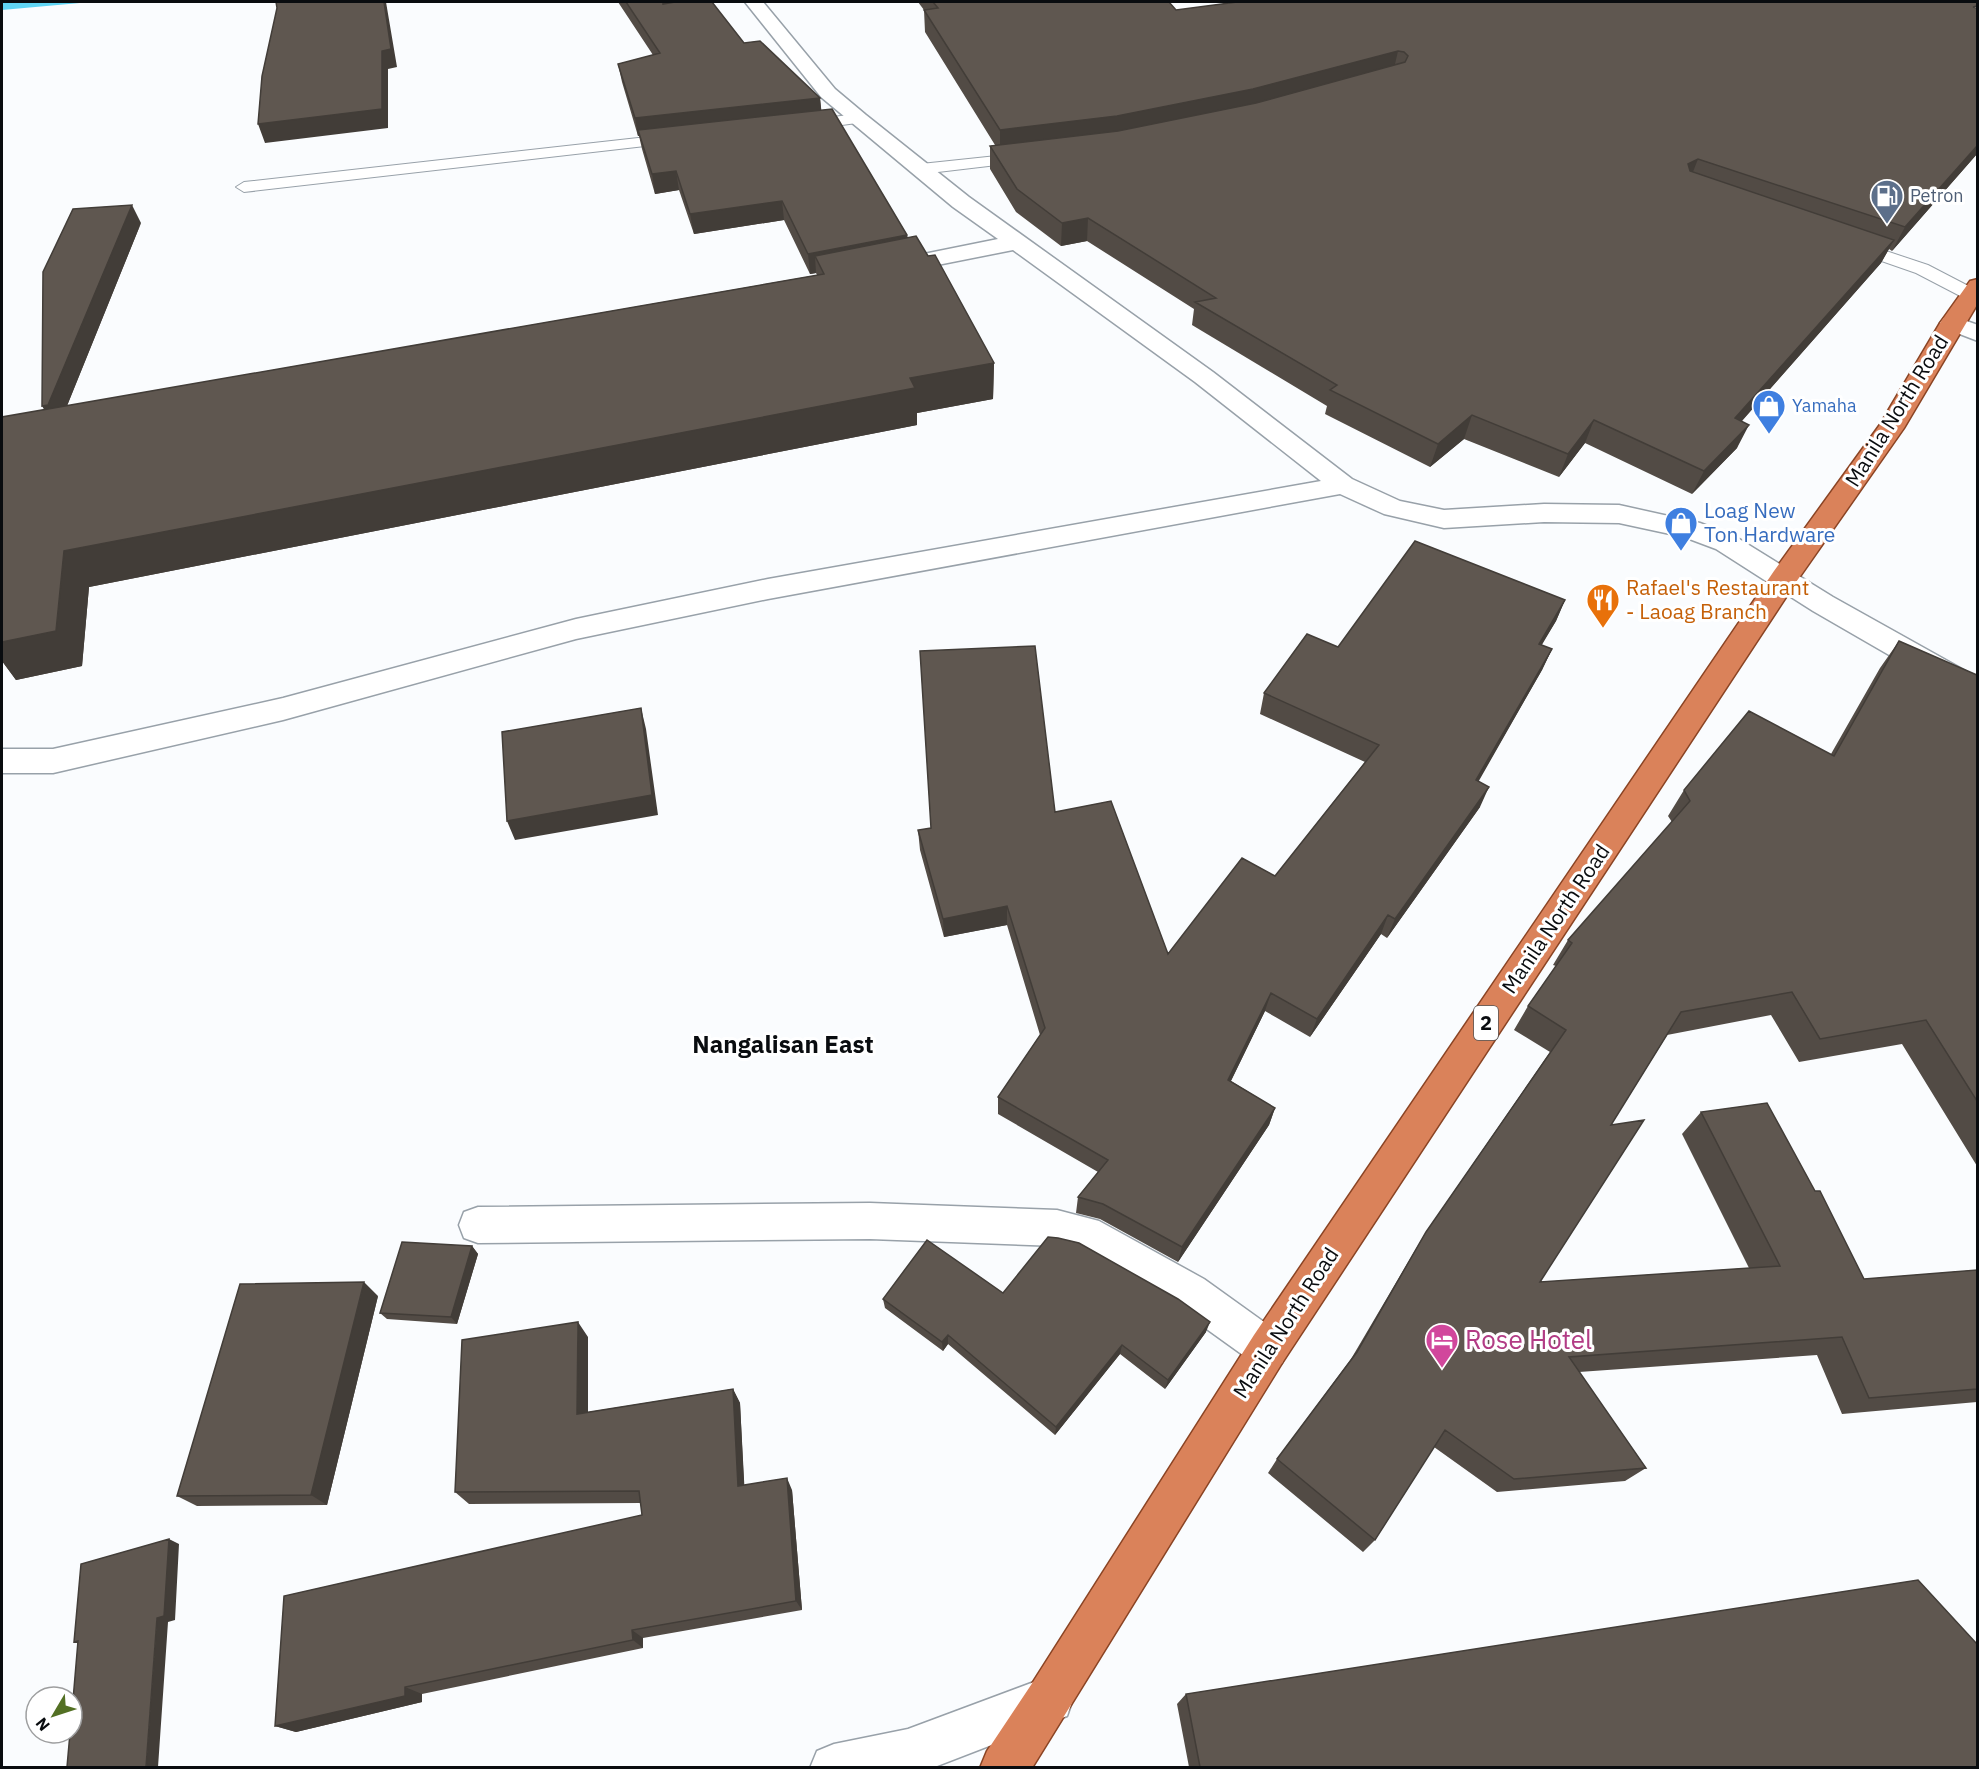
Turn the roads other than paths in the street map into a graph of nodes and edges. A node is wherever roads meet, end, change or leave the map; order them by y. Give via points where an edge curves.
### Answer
1 (754, 2) edge
2 (859, 119) junction
3 (788, 127) edge
4 (693, 137) edge
5 (1038, 156) edge
6 (921, 169) junction
7 (244, 187) dead end
8 (1017, 242) junction
9 (1842, 242) edge
10 (865, 273) edge
11 (1975, 290) edge
12 (1965, 328) edge
13 (1343, 484) junction
14 (1784, 578) junction
15 (1977, 692) edge
16 (2, 761) edge
17 (478, 1225) dead end
18 (1268, 1349) junction
19 (1050, 1699) junction
20 (834, 1767) edge
21 (1004, 1767) edge

1 - 2 street via 828,93
2 - 3 lane
2 - 6 street
4 - 7 lane
5 - 6 lane
6 - 8 street
8 - 10 street
8 - 13 street via 1204,377
9 - 11 lane
11 - 12 highway, Manila North Road / 2
12 - 14 highway, Manila North Road / 2
13 - 14 street via 1393,508 1444,519 1544,513 1618,514 1690,529 1726,543
13 - 16 street via 768,589 576,629 283,709 53,761
14 - 15 street
14 - 18 highway, Manila North Road / 2
17 - 18 street via 870,1221 1057,1228 1085,1234 1190,1293
18 - 19 highway, Manila North Road / 2
19 - 20 street via 908,1753
19 - 21 highway, Manila North Road / 2

